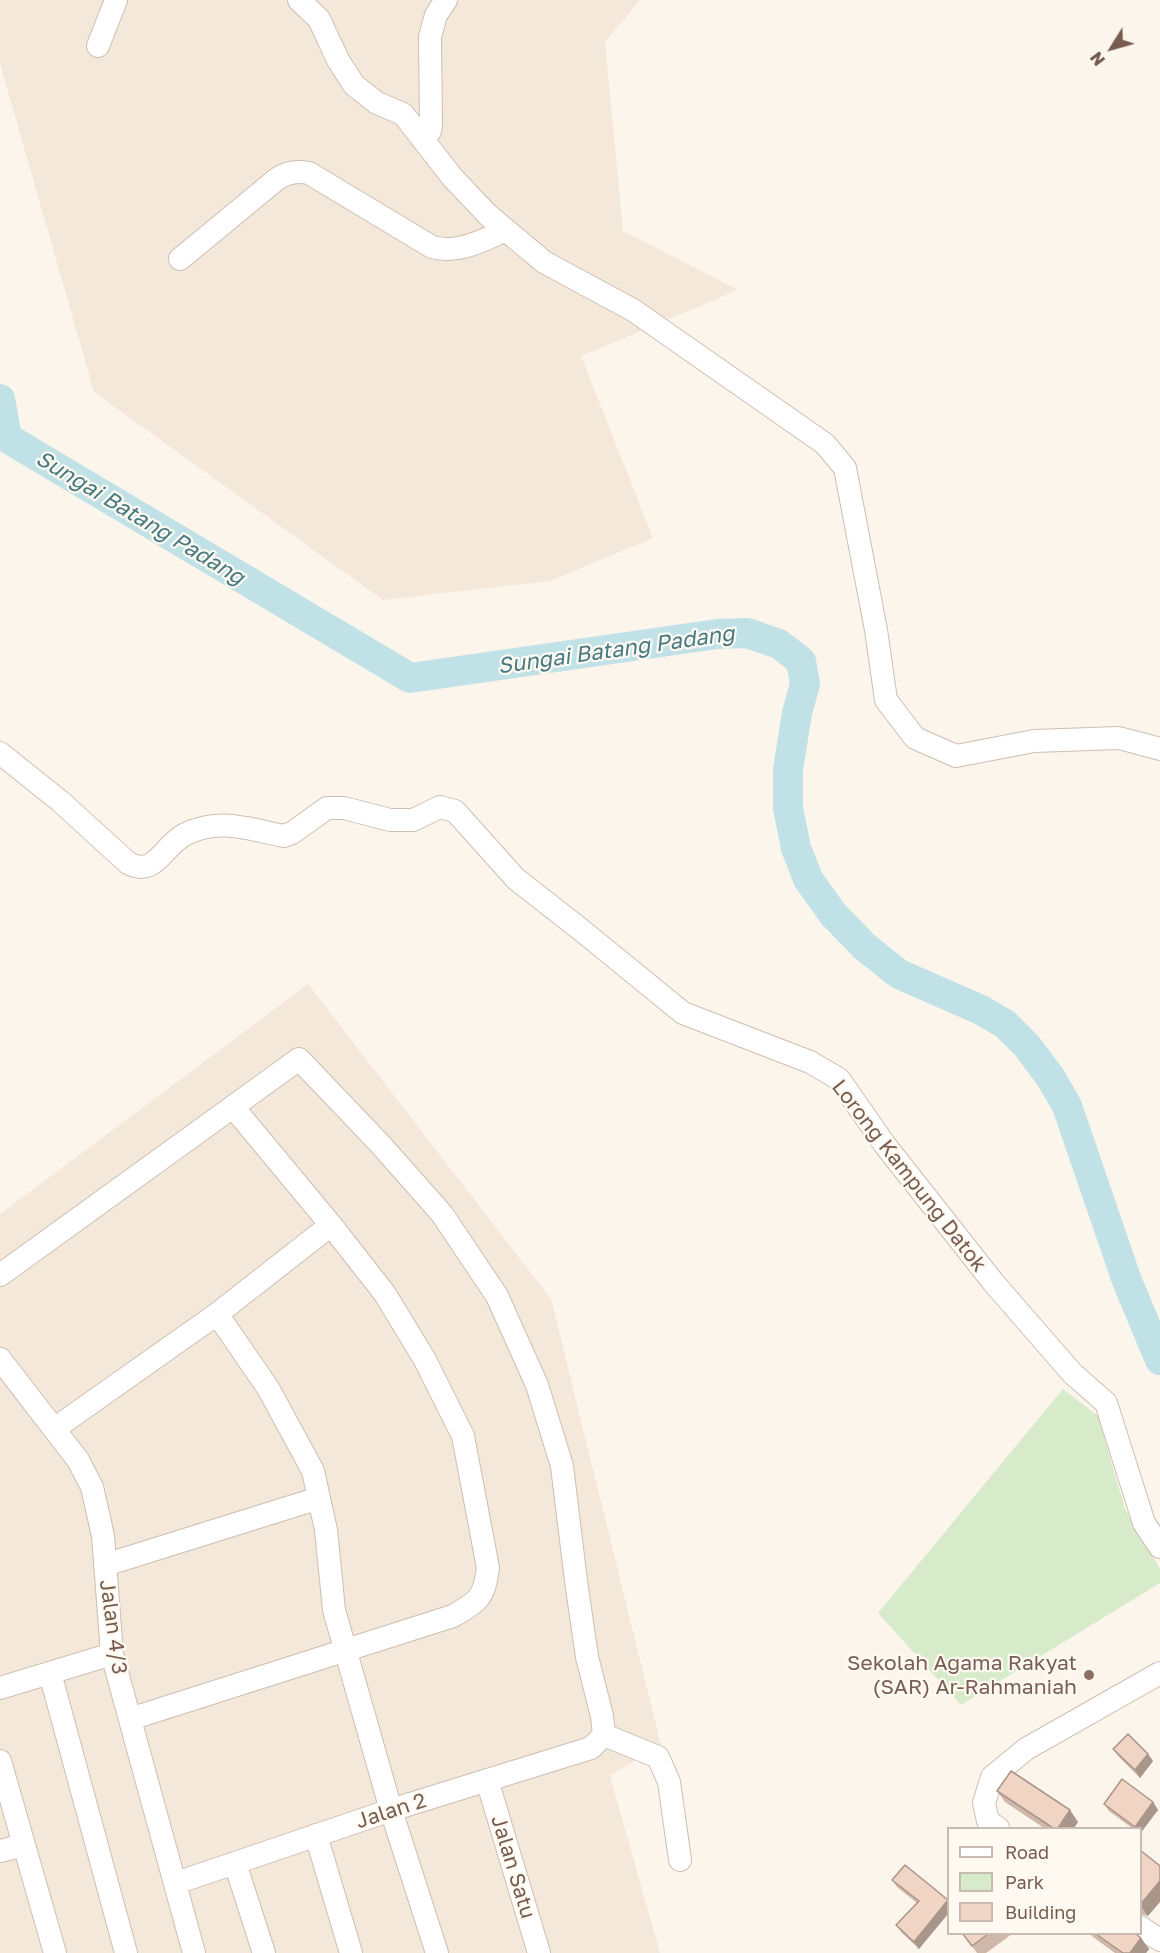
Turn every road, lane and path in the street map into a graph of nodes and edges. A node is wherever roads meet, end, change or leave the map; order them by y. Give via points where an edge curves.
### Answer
1 (116, 0) edge
2 (299, 0) edge
3 (446, 0) edge
4 (98, 46) dead end
5 (422, 139) junction
6 (506, 230) junction
7 (180, 259) dead end
8 (1160, 749) edge
9 (0, 753) edge
10 (233, 1107) junction
11 (331, 1225) junction
12 (0, 1275) edge
13 (217, 1314) junction
14 (0, 1359) edge
15 (54, 1430) junction
16 (319, 1498) junction
17 (1160, 1547) edge
18 (105, 1565) junction
19 (345, 1648) junction
20 (112, 1654) junction
21 (50, 1673) junction
22 (1160, 1673) edge
23 (0, 1688) edge
24 (130, 1719) junction
25 (604, 1735) junction
26 (0, 1761) edge
27 (487, 1780) junction
28 (392, 1810) junction
29 (993, 1825) edge
30 (316, 1835) junction
31 (24, 1845) junction
32 (0, 1851) edge
33 (680, 1860) dead end
34 (236, 1863) junction
35 (176, 1883) junction
36 (1142, 1928) edge
37 (1160, 1940) edge
38 (55, 1953) edge
39 (126, 1953) edge
40 (194, 1953) edge
41 (264, 1953) edge
42 (351, 1953) edge
43 (437, 1953) edge
44 (539, 1953) edge

1 - 4 street
2 - 5 street via 319,19 354,85 377,103 403,114
3 - 5 street via 436,15 430,37 431,126
5 - 6 street via 488,216
6 - 7 street via 459,249 432,247 309,173 297,171 277,179
6 - 8 street via 544,262 633,310 825,444 845,468 886,700 915,738 956,756 1034,741 1119,738
9 - 17 street, Lorong Kampung Datok via 128,863 143,868 150,866 175,840 209,825 284,836 327,808 344,808 390,820 413,820 440,807 455,811 516,879 683,1013 810,1062 839,1079 885,1145 993,1282 1072,1373 1106,1403 1144,1523
10 - 11 street
10 - 12 street
10 - 25 street via 299,1059 442,1214 497,1296 537,1385 562,1466 587,1657 603,1716
11 - 13 street
11 - 19 street via 385,1294 463,1436 488,1568 485,1589 474,1604 453,1616
13 - 15 street
13 - 16 street via 268,1388 313,1471
14 - 15 street, Jalan 4/3
15 - 18 street, Jalan 4/3 via 78,1460 92,1487
16 - 18 street
16 - 19 street via 334,1610
18 - 20 street, Jalan 4/3
19 - 24 street
19 - 28 street
20 - 21 street
20 - 24 street, Jalan 4/3
21 - 23 street
21 - 39 street
22 - 29 street via 1026,1749 992,1776 984,1803
24 - 35 street, Jalan 4/3
25 - 27 street, Jalan 2 via 591,1748
25 - 33 street via 658,1756 669,1782
26 - 31 street
27 - 28 street, Jalan 2
27 - 44 street, Jalan Satu
28 - 30 street, Jalan 2
28 - 43 street
30 - 34 street, Jalan 2
30 - 42 street
31 - 32 street
31 - 38 street
34 - 35 street, Jalan 2
34 - 41 street
35 - 40 street, Jalan 4/3
36 - 37 street

